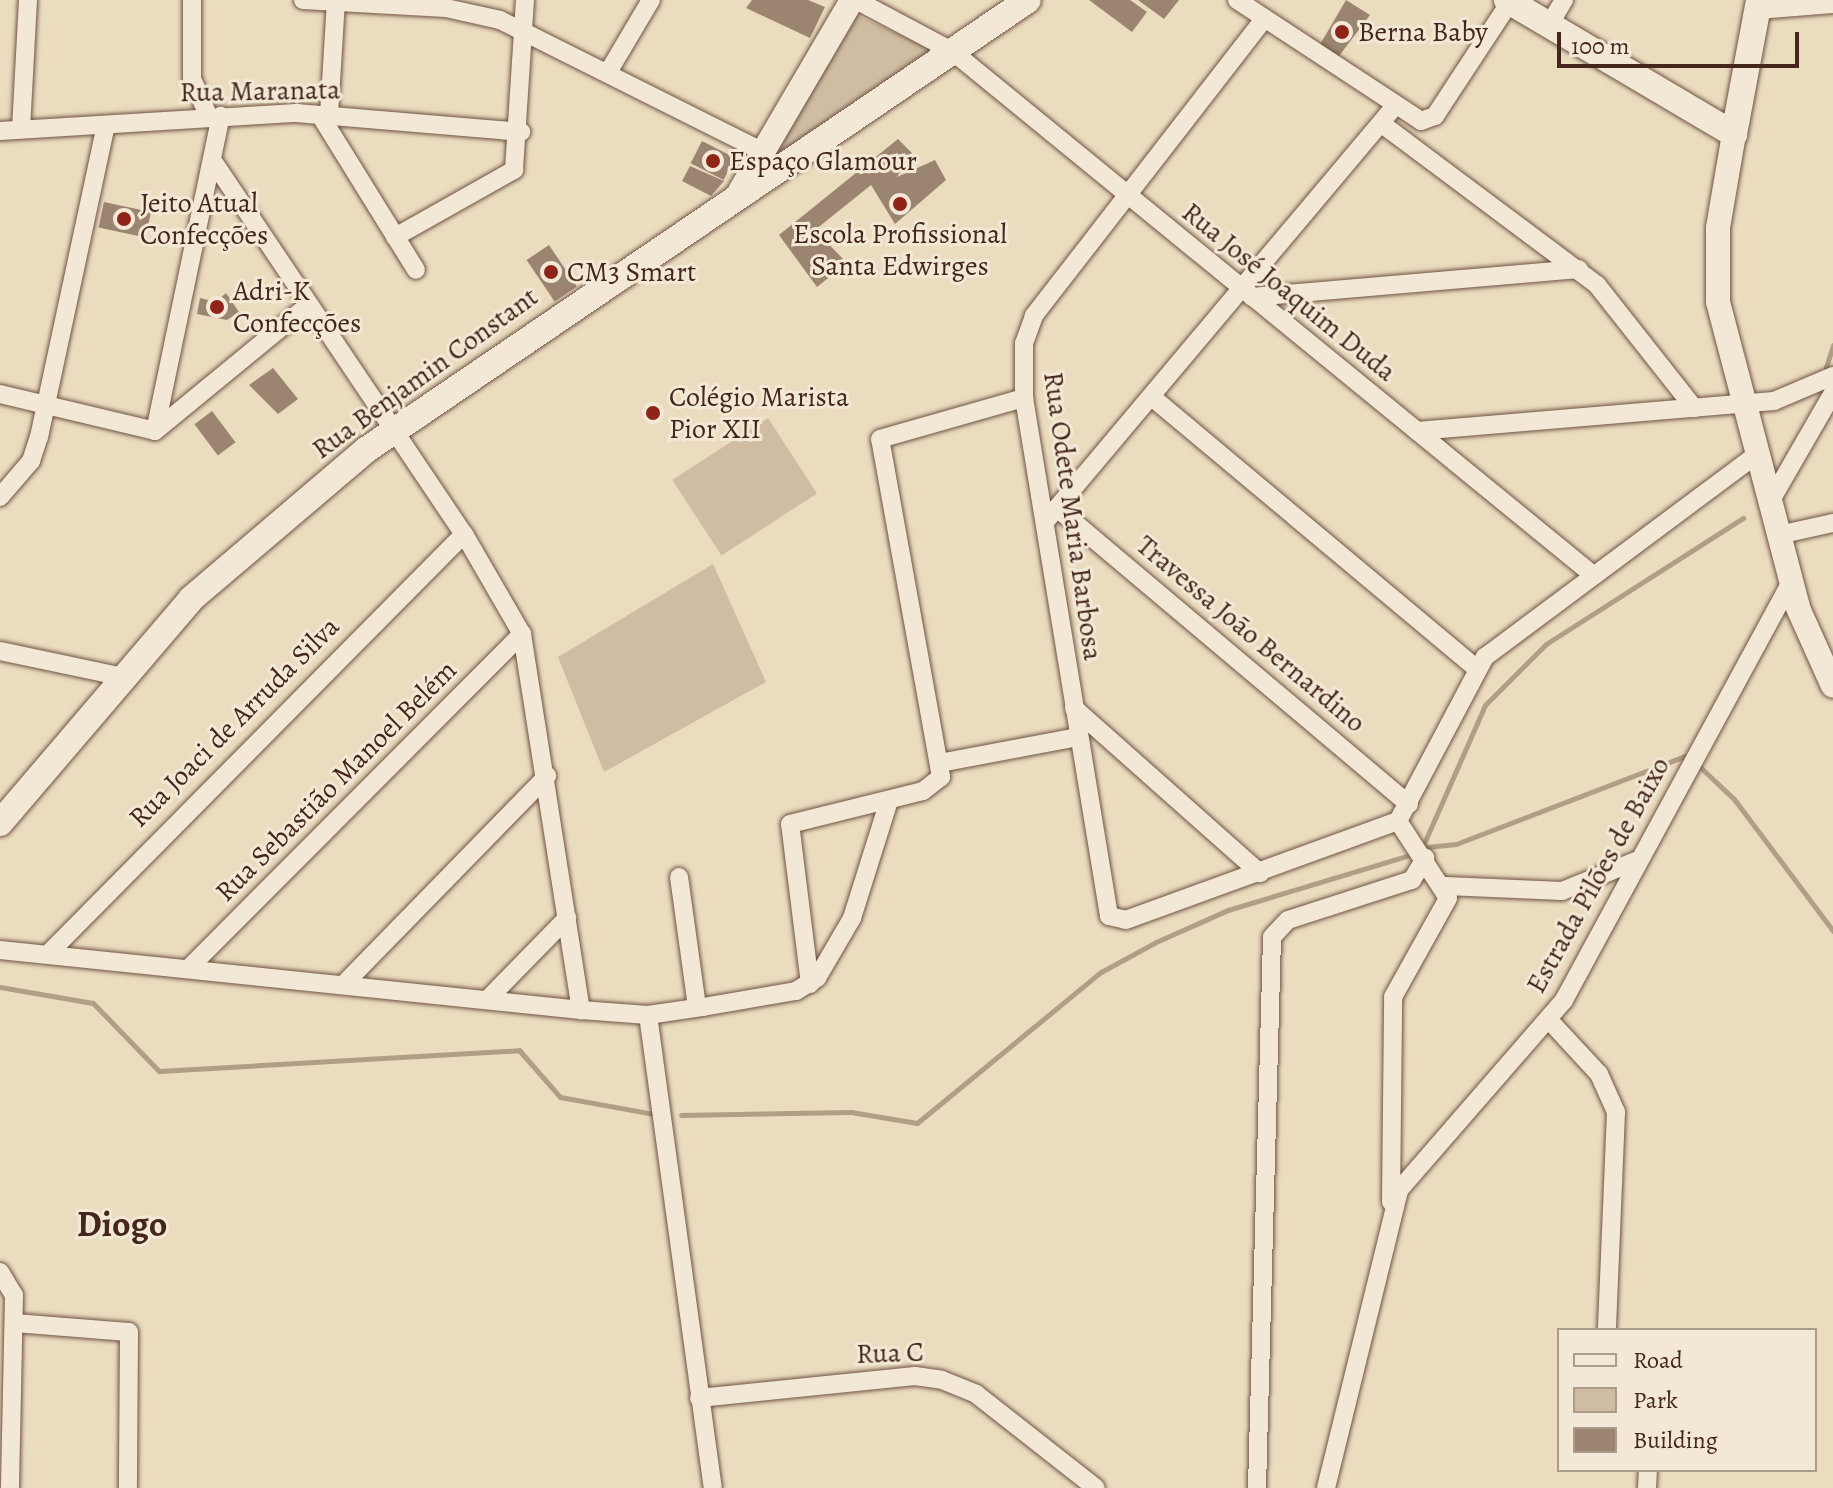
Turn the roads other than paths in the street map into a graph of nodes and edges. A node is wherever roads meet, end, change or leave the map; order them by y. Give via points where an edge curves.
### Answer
1 (28, 0) edge
2 (192, 0) edge
3 (303, 0) edge
4 (525, 0) edge
5 (651, 0) edge
6 (854, 0) edge
7 (1028, 0) edge
8 (1237, 0) edge
9 (1564, 0) edge
10 (336, 1) edge
11 (1508, 1) edge
12 (1833, 4) edge
13 (1758, 5) edge
14 (1264, 19) junction
15 (1549, 25) junction
16 (524, 30) junction
17 (952, 51) junction
18 (610, 69) junction
19 (1394, 107) junction
20 (325, 115) junction
21 (215, 116) junction
22 (1382, 124) junction
23 (106, 125) junction
24 (21, 129) junction
25 (0, 131) edge
26 (521, 132) junction
27 (1734, 134) junction
28 (760, 150) junction
29 (215, 164) junction
30 (740, 191) junction
31 (1128, 197) junction
32 (395, 237) junction
33 (1579, 269) junction
34 (416, 270) dead end
35 (1247, 292) junction
36 (307, 306) junction
37 (1833, 376) edge
38 (1833, 393) edge
39 (0, 394) edge
40 (1024, 398) junction
41 (1153, 398) junction
42 (1745, 404) junction
43 (47, 405) junction
44 (1694, 408) junction
45 (155, 431) junction
46 (1417, 431) junction
47 (390, 432) junction
48 (1760, 452) junction
49 (1774, 495) junction
50 (0, 497) edge
51 (1051, 515) junction
52 (1833, 523) edge
53 (464, 534) junction
54 (1783, 534) junction
55 (1592, 574) junction
56 (1791, 582) junction
57 (522, 634) junction
58 (0, 651) edge
59 (1476, 668) junction
60 (119, 676) junction
61 (1833, 686) edge
62 (1074, 708) junction
63 (1078, 737) junction
64 (940, 763) junction
65 (547, 776) junction
66 (889, 801) junction
67 (1409, 804) junction
68 (1398, 821) junction
69 (0, 823) edge
70 (1425, 858) junction
71 (1636, 861) junction
72 (1260, 873) junction
73 (679, 877) dead end
74 (1446, 886) junction
75 (567, 918) junction
76 (0, 950) edge
77 (48, 954) junction
78 (189, 968) junction
79 (344, 984) junction
80 (810, 984) junction
81 (487, 1000) junction
82 (697, 1007) junction
83 (581, 1010) junction
84 (648, 1015) junction
85 (1549, 1020) junction
86 (1391, 1213) junction
87 (0, 1272) edge
88 (14, 1323) junction
89 (1607, 1328) edge
90 (699, 1398) junction
91 (10, 1488) edge
92 (128, 1488) edge
93 (713, 1488) edge
94 (1096, 1488) edge
95 (1257, 1488) edge
96 (1326, 1488) edge

1 - 24 street
2 - 21 street via 192,79
3 - 10 street
4 - 16 street
5 - 18 street
6 - 17 street, Rua José Joaquim Duda
6 - 28 street
7 - 17 main road, Rua Benjamin Constant
8 - 14 street
9 - 15 street
10 - 16 street via 446,8
10 - 20 street
11 - 15 main road
11 - 19 street via 1428,121
12 - 13 street
13 - 27 main road
14 - 19 street
14 - 31 street, Rua Odete Maria Barbosa
15 - 27 main road
16 - 18 street
16 - 26 street
17 - 30 main road, Rua Benjamin Constant
17 - 31 street, Rua José Joaquim Duda
18 - 28 street
19 - 22 street
20 - 21 street, Rua Maranata
20 - 26 street, Rua Maranata
20 - 32 street
21 - 23 street, Rua Maranata
21 - 29 street
22 - 33 street
22 - 35 street
23 - 24 street, Rua Maranata
23 - 43 street
24 - 25 street, Rua Maranata
26 - 32 street via 507,176
27 - 42 street via 1716,280
28 - 30 street
29 - 36 street
29 - 45 street
30 - 47 main road, Rua Benjamin Constant
31 - 35 street, Rua José Joaquim Duda
31 - 40 street, Rua Odete Maria Barbosa via 1034,316 1022,356
32 - 34 street
33 - 35 street
33 - 44 street via 1620,309
35 - 41 street
35 - 46 street, Rua José Joaquim Duda
36 - 45 street
36 - 47 street
37 - 42 street via 1789,398
38 - 49 street
39 - 43 street
40 - 51 street, Rua Odete Maria Barbosa
40 - 64 street via 880,439
41 - 51 street
41 - 59 street
42 - 44 street
42 - 48 street
43 - 45 street
43 - 50 street via 31,461
44 - 46 street
46 - 55 street, Rua José Joaquim Duda
47 - 53 street
47 - 60 main road, Rua Benjamin Constant via 231,562
48 - 49 street
48 - 55 street
49 - 54 street
51 - 62 street, Rua Odete Maria Barbosa
51 - 67 street, Travessa João Bernardino
52 - 54 street
53 - 57 street
53 - 77 street, Rua Joaci de Arruda Silva
54 - 56 street
55 - 59 street
56 - 61 street
56 - 71 street, Estrada Pilões de Baixo
57 - 65 street
57 - 78 street, Rua Sebastião Manoel Belém
58 - 60 street
59 - 67 street
60 - 69 main road, Rua Benjamin Constant
62 - 63 street, Rua Odete Maria Barbosa
62 - 72 street
63 - 64 street
63 - 72 street, Rua Odete Maria Barbosa via 1106,908 1113,919 1126,920
64 - 66 street via 936,785
65 - 75 street
65 - 79 street
66 - 80 street via 852,918
66 - 80 street via 806,816 788,828
67 - 68 street
68 - 70 street
68 - 72 street
70 - 74 street
70 - 95 street via 1412,880 1288,920 1272,937
71 - 74 street via 1562,891
71 - 85 street, Estrada Pilões de Baixo
73 - 82 street
74 - 86 street via 1447,905 1393,997
75 - 81 street
75 - 83 street
76 - 77 street
77 - 78 street
78 - 79 street
79 - 81 street
80 - 82 street
81 - 83 street
82 - 84 street
83 - 84 street
84 - 90 street
85 - 86 street, Estrada Pilões de Baixo via 1407,1176
85 - 89 street via 1599,1074 1616,1112
86 - 96 street, Estrada Pilões de Baixo
87 - 88 street via 13,1287
88 - 91 street
88 - 92 street via 114,1325 129,1332
90 - 93 street
90 - 94 street, Rua C via 902,1376 942,1380 976,1394

